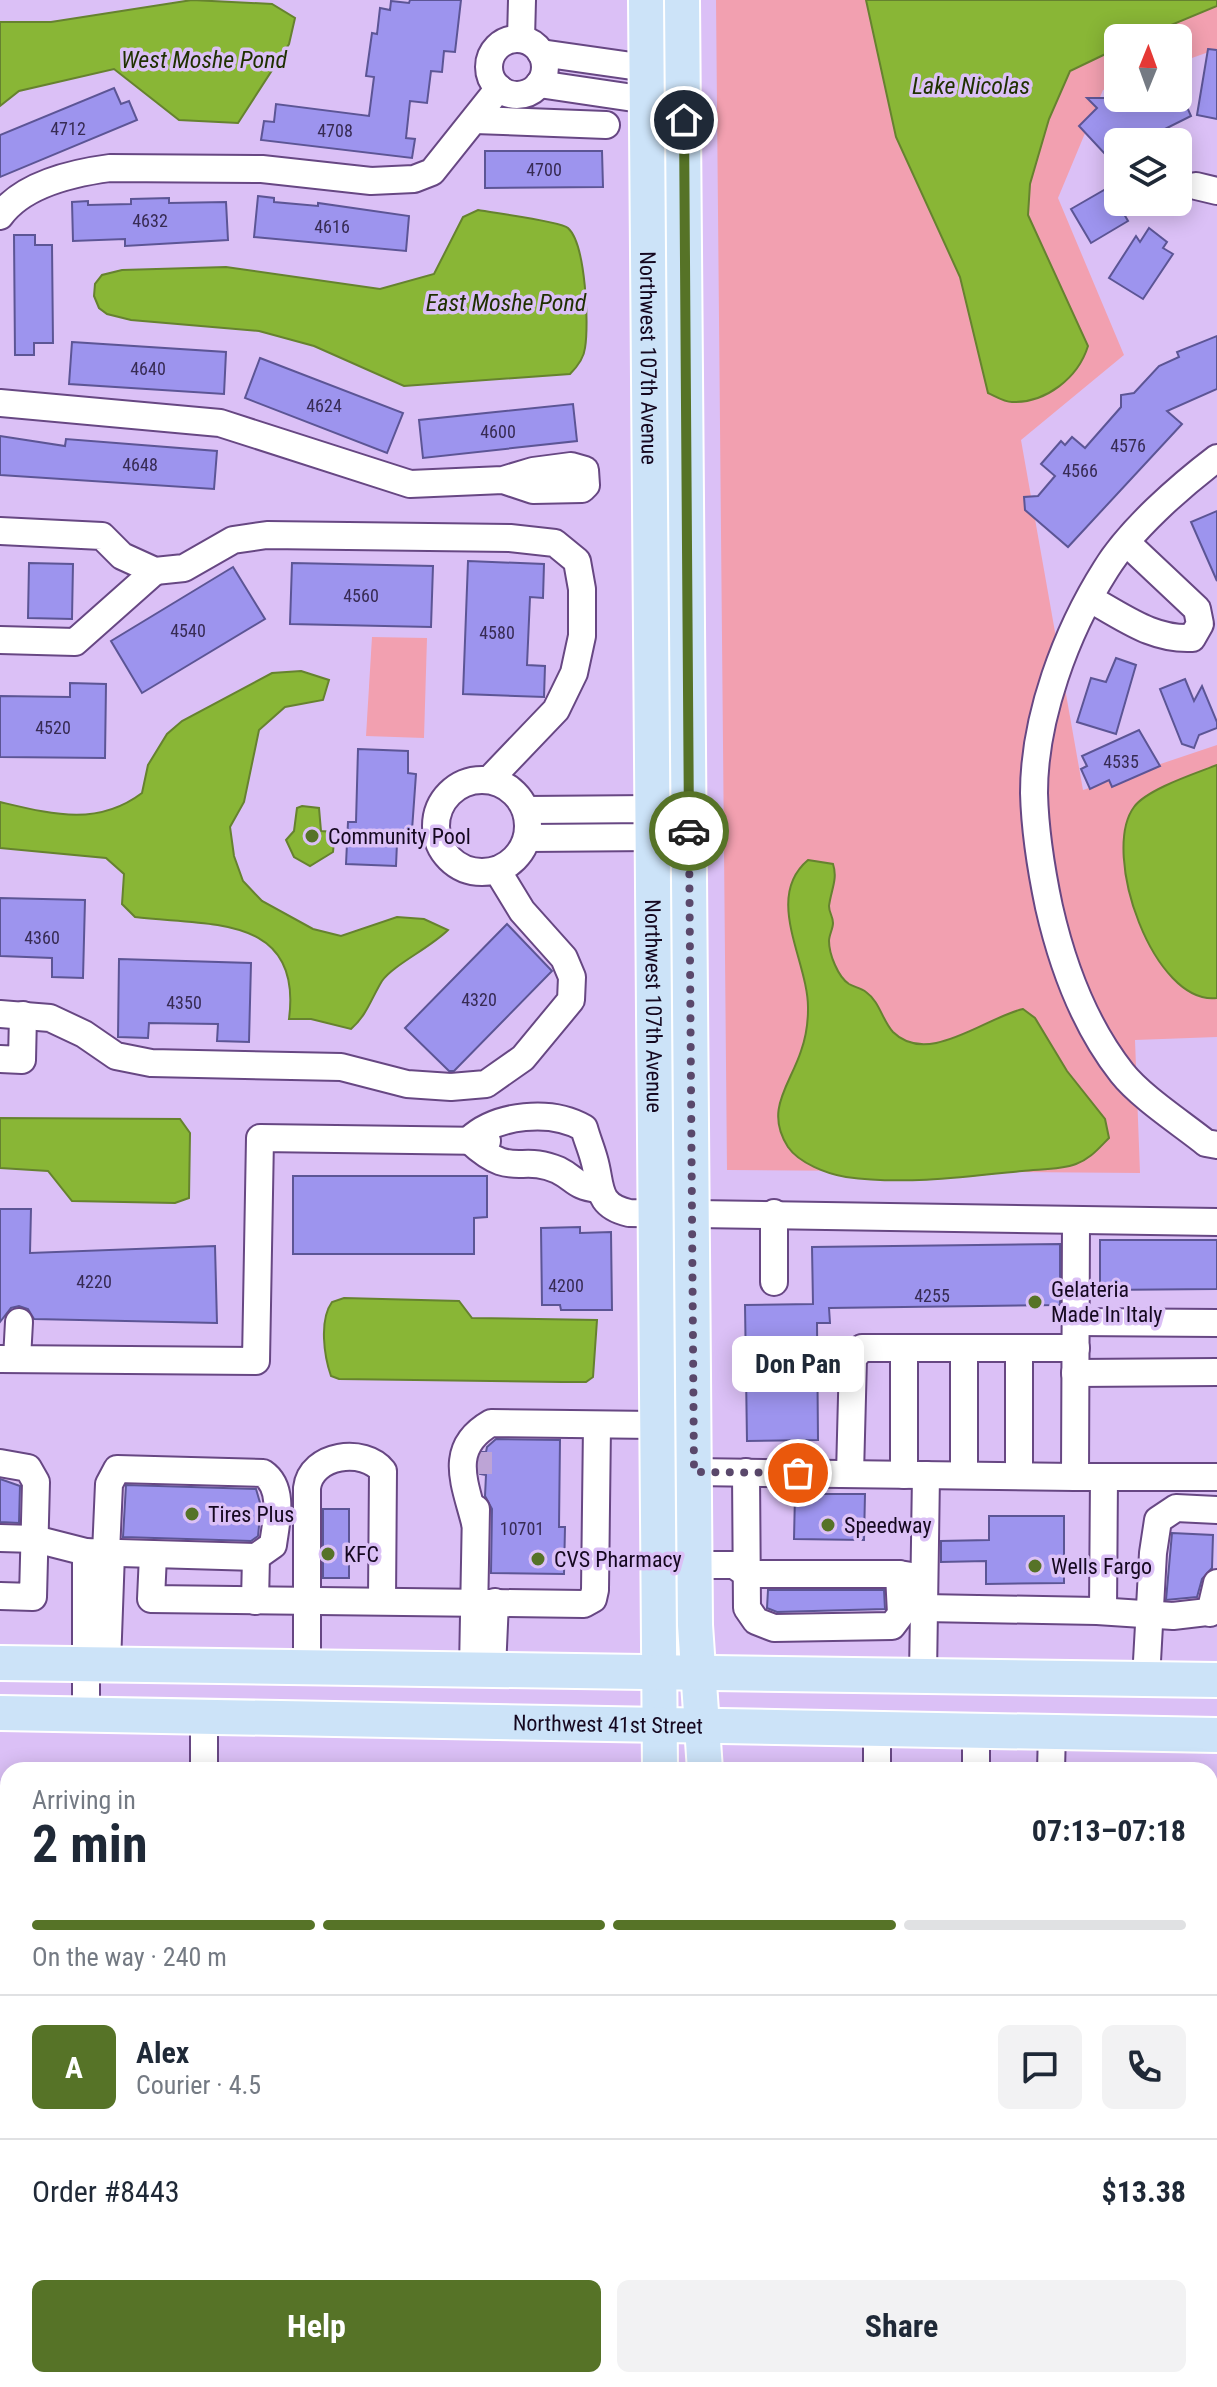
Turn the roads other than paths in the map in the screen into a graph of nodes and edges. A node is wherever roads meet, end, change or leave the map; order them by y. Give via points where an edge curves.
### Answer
1 (522, 0) edge
2 (646, 0) edge
3 (682, 0) edge
4 (531, 46) junction
5 (570, 57) junction
6 (647, 84) junction
7 (551, 86) junction
8 (499, 88) junction
9 (683, 88) junction
10 (475, 120) junction
11 (606, 125) dead end
12 (0, 216) edge
13 (0, 403) edge
14 (1217, 458) edge
15 (503, 480) dead end
16 (0, 531) edge
17 (1128, 544) junction
18 (155, 571) junction
19 (1090, 599) junction
20 (0, 640) edge
21 (489, 780) junction
22 (527, 810) junction
23 (568, 810) junction
24 (689, 821) junction
25 (654, 823) junction
26 (527, 838) junction
27 (568, 838) junction
28 (497, 870) junction
29 (12, 1015) edge
30 (0, 1059) edge
31 (510, 1127) junction
32 (469, 1140) junction
33 (1217, 1145) edge
34 (511, 1165) junction
35 (588, 1188) junction
36 (656, 1213) junction
37 (774, 1213) junction
38 (692, 1215) junction
39 (1076, 1222) junction
40 (1217, 1222) edge
41 (774, 1282) dead end
42 (19, 1322) dead end
43 (1217, 1323) edge
44 (904, 1348) junction
45 (1019, 1348) junction
46 (1076, 1348) junction
47 (964, 1349) junction
48 (8, 1359) edge
49 (1217, 1372) edge
50 (597, 1425) junction
51 (655, 1425) junction
52 (481, 1451) junction
53 (0, 1463) edge
54 (694, 1472) junction
55 (746, 1472) junction
56 (850, 1474) junction
57 (915, 1475) junction
58 (964, 1475) junction
59 (1019, 1476) junction
60 (1075, 1477) junction
61 (1104, 1477) junction
62 (1217, 1477) edge
63 (1217, 1510) edge
64 (475, 1523) junction
65 (0, 1538) edge
66 (35, 1539) junction
67 (101, 1553) junction
68 (153, 1555) junction
69 (256, 1557) junction
70 (695, 1565) junction
71 (747, 1574) junction
72 (912, 1576) junction
73 (1217, 1583) edge
74 (0, 1596) edge
75 (382, 1600) junction
76 (255, 1601) junction
77 (305, 1601) junction
78 (484, 1601) junction
79 (924, 1608) junction
80 (1103, 1611) junction
81 (1214, 1612) edge
82 (1149, 1614) junction
83 (0, 1663) edge
84 (97, 1664) junction
85 (307, 1667) junction
86 (483, 1669) junction
87 (657, 1671) junction
88 (699, 1671) junction
89 (923, 1675) junction
90 (1146, 1679) junction
91 (1217, 1680) edge
92 (0, 1713) edge
93 (86, 1714) junction
94 (204, 1717) junction
95 (659, 1725) junction
96 (703, 1726) junction
97 (877, 1729) junction
98 (976, 1731) junction
99 (1052, 1732) junction
100 (1217, 1735) edge
101 (204, 1762) edge
102 (660, 1762) edge
103 (705, 1762) edge
104 (877, 1762) edge
105 (976, 1762) edge
106 (1051, 1762) edge

1 - 4 street
2 - 6 main road, Northwest 107th Avenue
3 - 9 main road, Northwest 107th Avenue
4 - 5 street
4 - 7 street via 545,65
4 - 8 street via 504,42 492,55 490,73
5 - 6 street
5 - 7 street
6 - 7 street
6 - 9 street
6 - 25 main road, Northwest 107th Avenue
7 - 8 street via 524,93
8 - 10 street
9 - 24 main road, Northwest 107th Avenue
10 - 11 street
10 - 12 street via 432,172 414,179 371,181 262,169 110,168 35,189
13 - 15 street via 220,423 396,482
14 - 17 street via 1174,491
16 - 18 street via 102,536 122,556
17 - 19 street via 1107,567
17 - 19 street via 1197,609 1200,624 1192,638 1171,639 1142,630
18 - 20 street via 75,642
18 - 21 street via 184,568 233,540 267,535 555,543 577,561 582,589 582,636 574,673 556,710
19 - 33 street via 1071,638 1043,724 1034,790 1037,851 1059,952 1123,1074 1206,1143
21 - 22 street via 512,790
21 - 28 street via 465,783 444,798 436,830 450,860 464,869
22 - 23 street
22 - 26 street
23 - 25 street
23 - 27 street
24 - 25 street
24 - 38 main road, Northwest 107th Avenue
25 - 27 street
25 - 36 main road, Northwest 107th Avenue
26 - 27 street
26 - 28 street via 511,863
28 - 29 street via 522,911 564,958 572,988 571,1000 551,1028 523,1058 486,1084 407,1084 341,1067 151,1063 116,1056 50,1018
29 - 30 street via 22,1060
31 - 32 street via 488,1125
31 - 34 street
31 - 35 street via 557,1119 584,1128 595,1162
32 - 34 street via 490,1159
32 - 48 street via 260,1138 256,1361
34 - 35 street via 558,1171
35 - 36 street via 621,1211
36 - 38 street
36 - 51 main road, Northwest 107th Avenue
37 - 38 street
37 - 39 street
37 - 41 street
38 - 54 main road, Northwest 107th Avenue
39 - 40 street
39 - 46 street
42 - 48 street
43 - 46 street
44 - 47 street
44 - 56 street via 862,1348 853,1358
44 - 57 street
45 - 46 street
45 - 47 street
45 - 59 street
46 - 49 street
46 - 60 street
47 - 58 street
50 - 51 street
50 - 52 street via 491,1423
50 - 78 street via 593,1599 578,1604
51 - 87 main road, Northwest 107th Avenue
52 - 64 street
52 - 64 street via 468,1439 463,1477
53 - 66 street via 20,1465 33,1474
54 - 55 street
54 - 70 main road, Northwest 107th Avenue
55 - 56 street
55 - 71 street
56 - 57 street
57 - 58 street
57 - 72 street
58 - 59 street
59 - 60 street
60 - 61 street
61 - 62 street
61 - 80 street
63 - 82 street via 1176,1508 1158,1520
64 - 78 street
65 - 66 street
66 - 67 street
66 - 74 street via 33,1597
67 - 68 street
67 - 69 street via 112,1473 123,1468 257,1472 274,1483 273,1545
67 - 84 street
68 - 69 street
68 - 76 street via 151,1599
69 - 76 street
70 - 71 street via 734,1565
70 - 88 main road, Northwest 107th Avenue
71 - 72 street
71 - 72 street via 747,1608 756,1621 774,1628 892,1626
72 - 79 street
73 - 81 street
75 - 77 street
75 - 77 street via 384,1476 367,1459 331,1460 313,1468 307,1488
75 - 78 street
76 - 77 street
77 - 85 street
78 - 86 street
79 - 80 street
79 - 89 street
80 - 82 street
81 - 82 street
82 - 90 street
83 - 84 main road
84 - 85 main road
84 - 93 street
85 - 86 main road
86 - 87 main road
87 - 88 main road
87 - 95 main road, Northwest 107th Avenue
88 - 89 main road
88 - 96 main road, Northwest 107th Avenue
89 - 90 main road
90 - 91 main road
92 - 93 main road, Northwest 41st Street
93 - 94 main road, Northwest 41st Street
94 - 95 main road, Northwest 41st Street
94 - 101 street
95 - 96 main road, Northwest 41st Street
95 - 102 main road, Northwest 107th Avenue
96 - 97 main road, Northwest 41st Street
96 - 103 main road, Northwest 107th Avenue
97 - 98 main road, Northwest 41st Street
97 - 104 street
98 - 99 main road, Northwest 41st Street
98 - 105 street
99 - 100 main road, Northwest 41st Street
99 - 106 street

